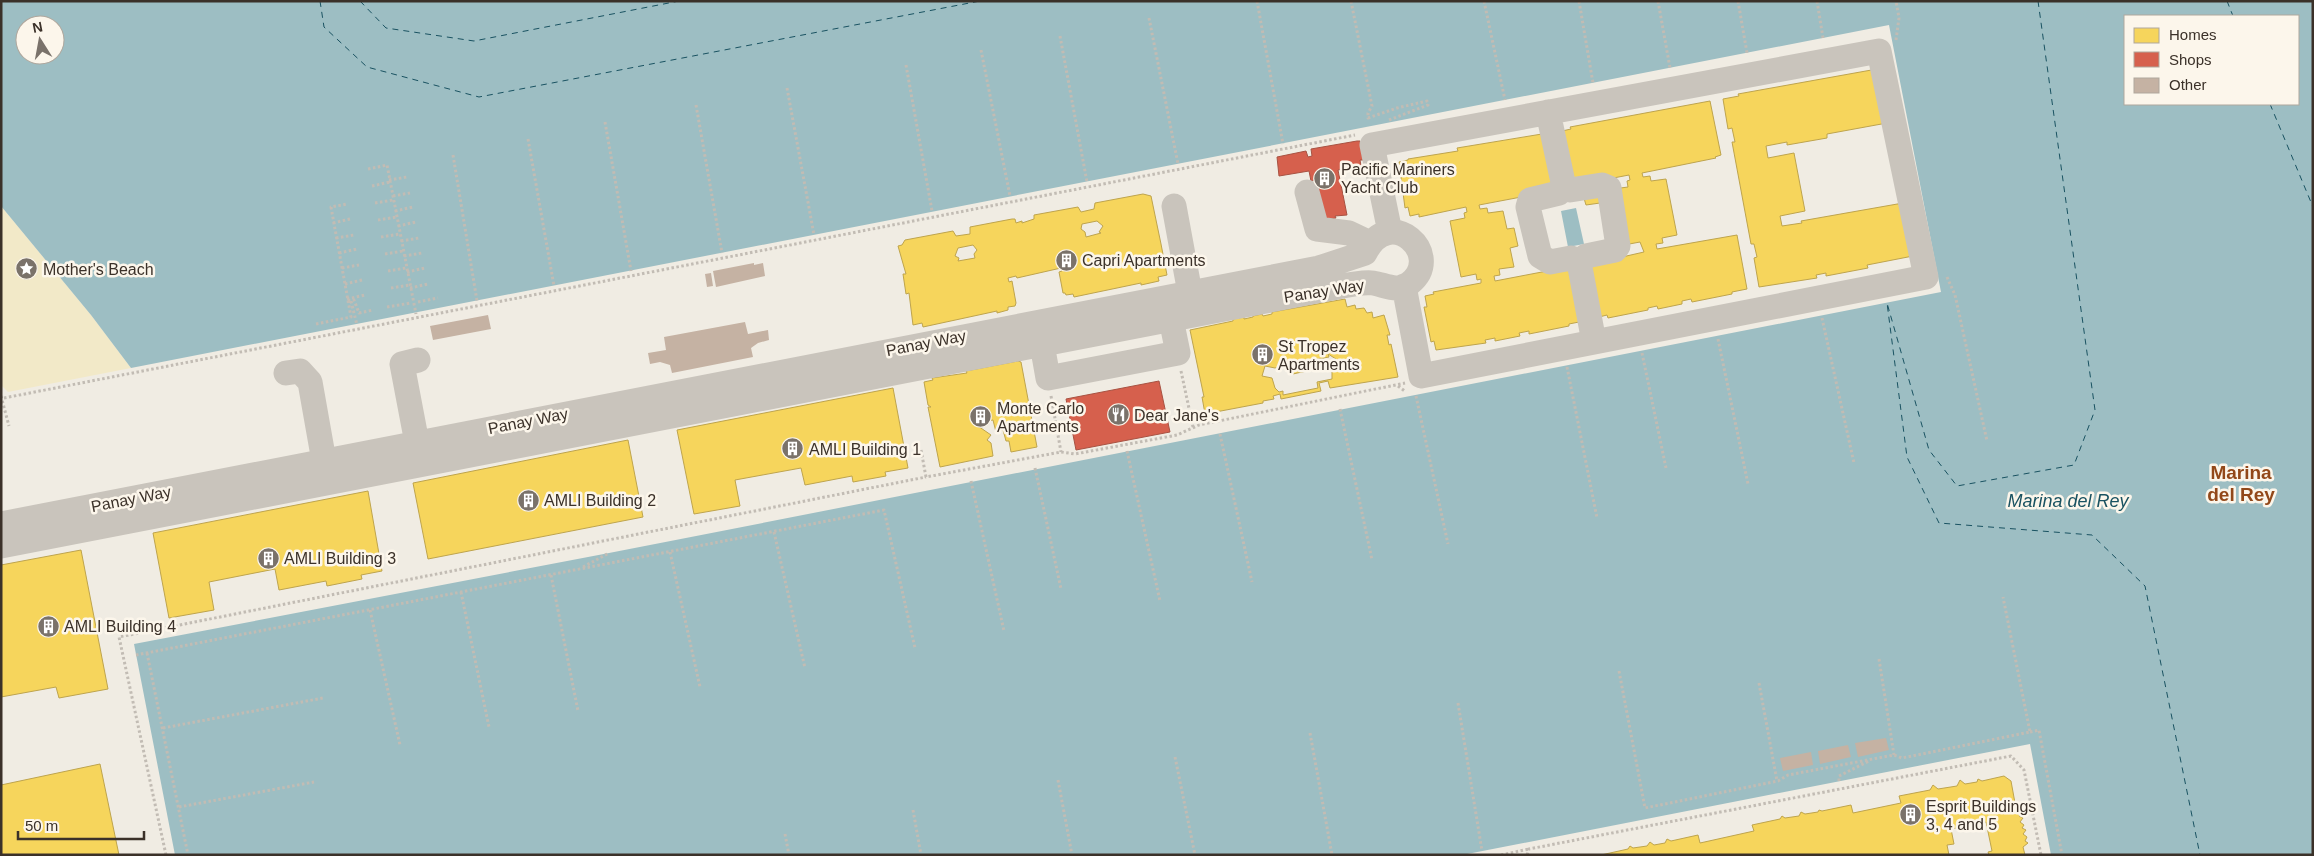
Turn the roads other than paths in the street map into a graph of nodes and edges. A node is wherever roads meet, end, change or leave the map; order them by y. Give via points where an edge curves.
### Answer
1 (1548, 112) junction
2 (1564, 186) junction
3 (1307, 192) dead end
4 (1174, 206) dead end
5 (1380, 237) junction
6 (1579, 262) junction
7 (1404, 286) junction
8 (1190, 293) junction
9 (1171, 319) junction
10 (1594, 342) junction
11 (1042, 344) junction
12 (418, 360) dead end
13 (286, 373) dead end
14 (417, 443) junction
15 (326, 472) junction
16 (1, 524) edge
17 (1, 546) edge

1 - 2 street
1 - 5 street via 1372,145
1 - 10 street via 1879,51 1926,277
2 - 6 street via 1559,193 1530,200 1528,207 1540,256 1550,262 1571,258
2 - 6 street via 1570,190 1602,185 1609,188 1618,246 1615,250 1586,256
3 - 5 street via 1317,229
4 - 8 street
5 - 7 street via 1407,236 1419,249 1418,273
5 - 8 street, Panay Way via 1365,253 1319,268
6 - 10 street
7 - 9 street, Panay Way via 1393,288 1372,283 1327,289
7 - 10 street via 1419,386
8 - 14 street, Panay Way
9 - 11 street, Panay Way
9 - 11 street via 1178,354 1048,378
11 - 15 street, Panay Way
12 - 14 street via 402,364
13 - 15 street via 300,371 310,382
14 - 15 street, Panay Way
15 - 16 street, Panay Way
15 - 17 street, Panay Way

